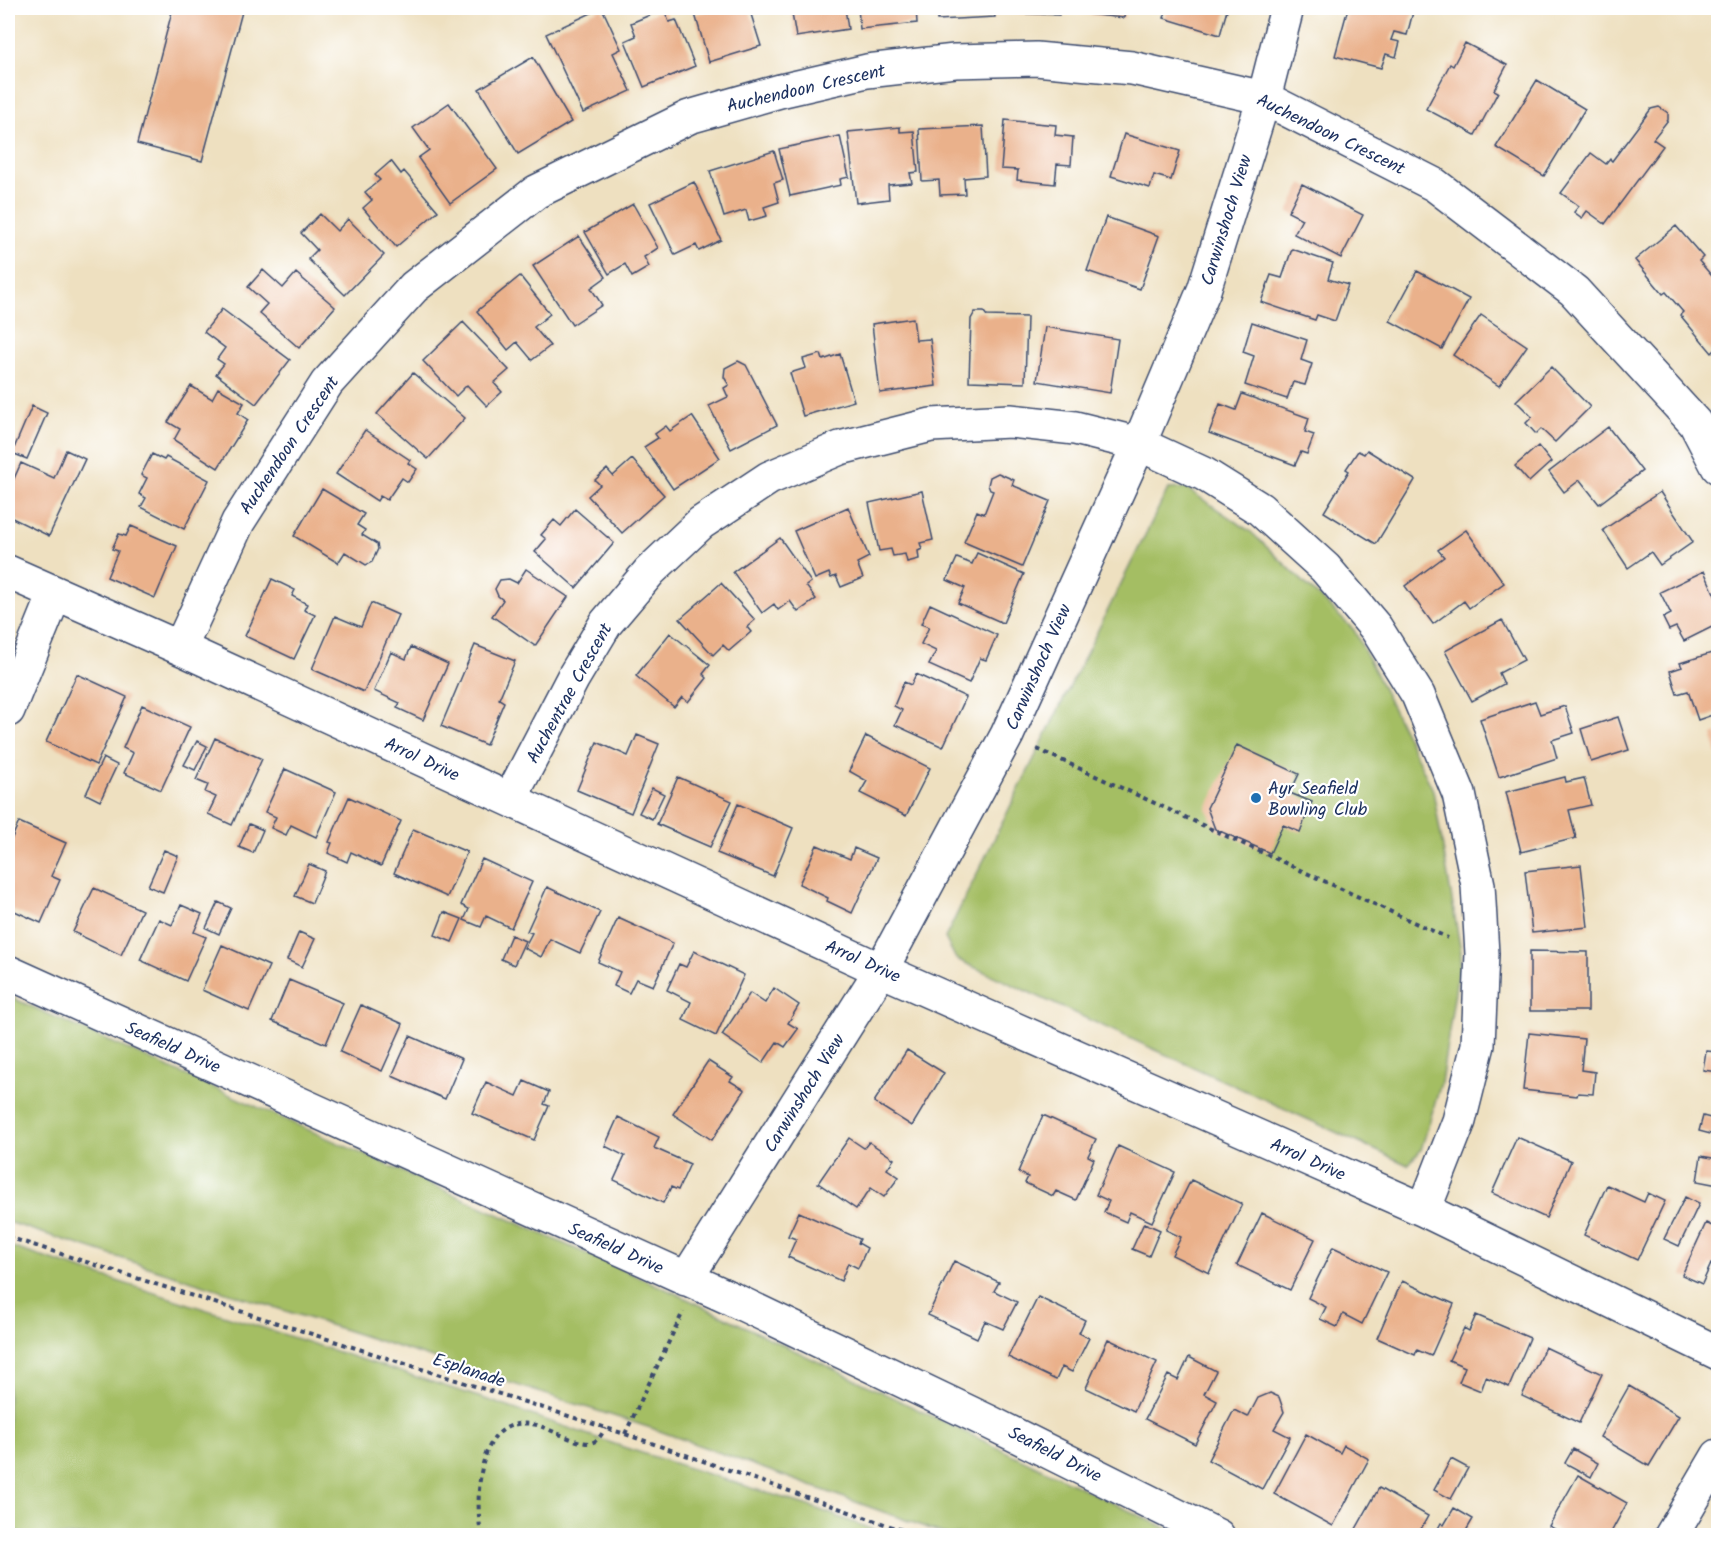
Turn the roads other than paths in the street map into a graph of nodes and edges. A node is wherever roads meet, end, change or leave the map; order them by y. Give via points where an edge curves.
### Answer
1 (1287, 8) edge
2 (1264, 98) junction
3 (1139, 444) junction
4 (1719, 467) edge
5 (8, 572) edge
6 (56, 594) junction
7 (180, 648) junction
8 (8, 710) edge
9 (510, 799) junction
10 (881, 970) junction
11 (8, 972) edge
12 (1424, 1210) junction
13 (691, 1282) junction
14 (1719, 1353) edge
15 (1719, 1456) edge
16 (1218, 1536) edge
17 (1671, 1536) edge

1 - 2 street, Carwinshoch View
2 - 3 street, Carwinshoch View via 1204,290
2 - 4 street, Auchendoon Crescent via 1435,185 1574,291 1695,423
2 - 7 street, Auchendoon Crescent via 1132,68 1036,59 955,61 867,71 689,117 536,192 414,287 327,383 238,522
3 - 9 street, Auchentrae Crescent via 1075,428 1010,421 931,425 840,448 769,478 701,523 650,571 606,623
3 - 10 street, Carwinshoch View via 1007,735
3 - 12 street, Auchentrae Crescent via 1204,474 1260,509 1325,568 1376,628 1418,695 1459,794 1478,885 1482,954 1478,1045 1459,1121
5 - 6 street, Arrol Drive
6 - 7 street, Arrol Drive
6 - 8 street
7 - 9 street, Arrol Drive
9 - 10 street, Arrol Drive
10 - 12 street, Arrol Drive
10 - 13 street, Carwinshoch View
11 - 13 street, Seafield Drive
12 - 14 street, Arrol Drive
13 - 16 street, Seafield Drive via 989,1422
15 - 17 street

